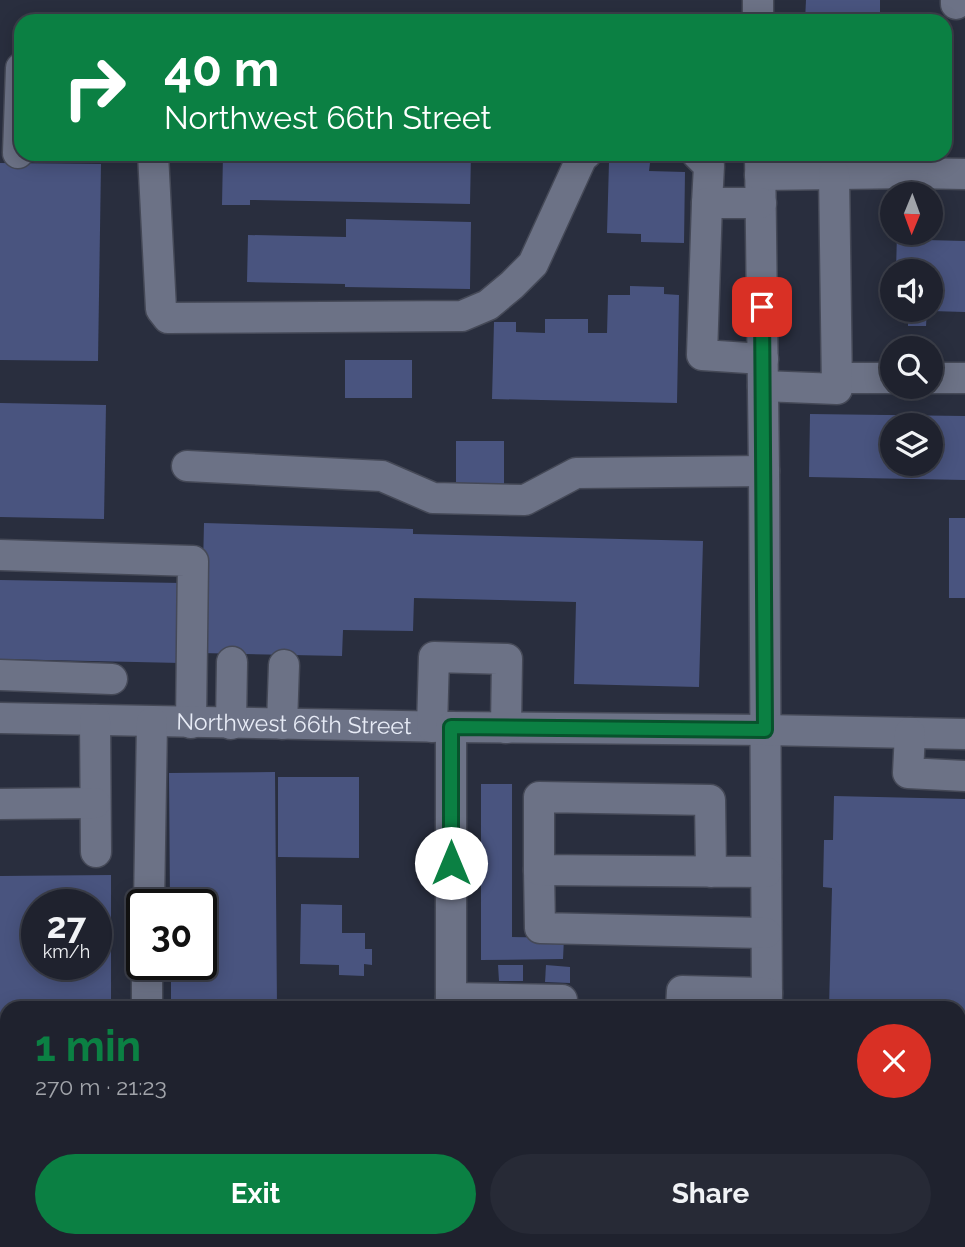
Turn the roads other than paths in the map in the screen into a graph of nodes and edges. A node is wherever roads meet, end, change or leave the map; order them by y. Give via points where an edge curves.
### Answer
1 (153, 161) edge
2 (580, 161) edge
3 (704, 161) edge
4 (913, 163) edge
5 (822, 167) edge
6 (965, 174) edge
7 (760, 177) edge
8 (706, 203) junction
9 (763, 372) junction
10 (837, 378) junction
11 (880, 378) edge
12 (943, 378) edge
13 (965, 378) edge
14 (187, 466) dead end
15 (764, 471) junction
16 (0, 555) edge
17 (232, 662) dead end
18 (284, 665) dead end
19 (0, 675) edge
20 (112, 678) dead end
21 (0, 718) edge
22 (95, 720) junction
23 (152, 722) junction
24 (191, 723) junction
25 (231, 724) junction
26 (282, 724) junction
27 (441, 727) junction
28 (506, 728) junction
29 (765, 730) junction
30 (910, 733) junction
31 (965, 734) edge
32 (965, 776) edge
33 (0, 803) edge
34 (95, 803) junction
35 (96, 852) dead end
36 (539, 870) junction
37 (711, 872) junction
38 (766, 872) junction
39 (149, 889) edge
40 (766, 933) junction
41 (147, 980) edge
42 (767, 1000) edge
43 (147, 1001) edge
44 (451, 1001) edge
45 (525, 1001) edge
46 (562, 1001) edge
47 (681, 1001) edge

1 - 2 street via 160,309 169,318 463,316 488,305 533,264
3 - 8 street via 709,166
4 - 5 street
4 - 6 street
5 - 7 street
5 - 10 street
7 - 8 street
7 - 9 street
8 - 9 street via 702,355
9 - 10 street via 837,388
9 - 15 street
10 - 11 street
12 - 13 street
14 - 15 street via 382,475 433,498 525,500 576,473
15 - 29 street
16 - 24 street via 193,561
17 - 25 street
18 - 26 street
19 - 20 street
21 - 22 street, Northwest 66th Street
22 - 23 street, Northwest 66th Street
22 - 34 street
23 - 24 street, Northwest 66th Street
23 - 39 street
24 - 25 street, Northwest 66th Street
25 - 26 street, Northwest 66th Street
26 - 27 street, Northwest 66th Street
27 - 28 street, Northwest 66th Street
27 - 28 street via 434,657 507,659
27 - 44 street
28 - 29 street, Northwest 66th Street
29 - 30 street, Northwest 66th Street
29 - 38 street
30 - 31 street, Northwest 66th Street
30 - 32 street via 908,773
33 - 34 street
34 - 35 street
36 - 37 street
36 - 37 street via 539,797 710,800
36 - 40 street via 540,929
37 - 38 street
38 - 40 street
40 - 42 street
41 - 43 street
42 - 47 street via 682,992
45 - 46 street

